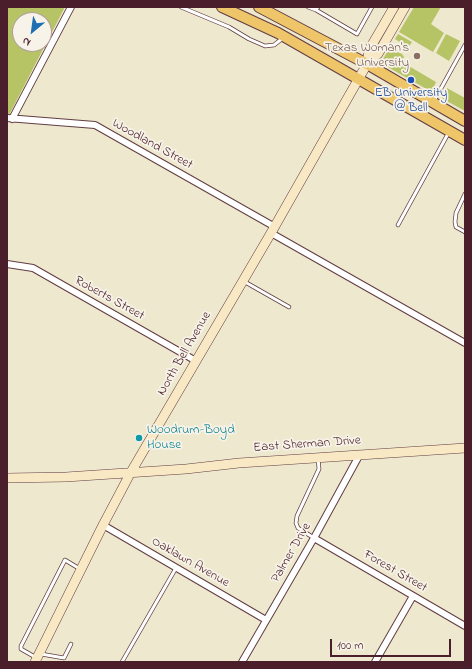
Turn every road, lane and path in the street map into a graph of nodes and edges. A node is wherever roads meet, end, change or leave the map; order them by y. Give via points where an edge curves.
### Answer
1 (71, 7) edge
2 (181, 7) edge
3 (222, 7) edge
4 (259, 7) edge
5 (308, 7) edge
6 (372, 7) edge
7 (394, 7) edge
8 (405, 7) edge
9 (317, 9) edge
10 (285, 37) junction
11 (465, 45) edge
12 (367, 64) junction
13 (359, 78) junction
14 (433, 102) junction
15 (10, 119) edge
16 (465, 121) edge
17 (450, 131) junction
18 (465, 140) edge
19 (465, 194) edge
20 (398, 225) dead end
21 (273, 230) junction
22 (465, 232) edge
23 (7, 264) edge
24 (243, 281) junction
25 (289, 308) dead end
26 (465, 343) edge
27 (196, 361) junction
28 (465, 448) edge
29 (360, 454) junction
30 (318, 458) junction
31 (131, 472) junction
32 (7, 478) edge
33 (103, 525) junction
34 (314, 538) junction
35 (176, 568) junction
36 (81, 570) junction
37 (414, 596) junction
38 (266, 620) junction
39 (465, 626) edge
40 (71, 644) dead end
41 (37, 658) edge
42 (122, 662) edge
43 (242, 662) edge
44 (375, 662) edge

1 - 15 street
2 - 10 lane via 229,27 264,46 274,46
3 - 10 main road
4 - 12 main road
5 - 9 lane
6 - 9 lane via 356,34
7 - 12 main road, North Bell Avenue via 369,50
8 - 12 main road, North Bell Avenue via 378,54
10 - 13 main road
11 - 14 lane
12 - 13 main road, North Bell Avenue
12 - 14 main road
13 - 17 main road
13 - 21 main road, North Bell Avenue
14 - 16 main road
15 - 21 street, Woodland Street via 95,125
17 - 18 main road
17 - 20 lane
19 - 22 lane via 456,213 455,222 456,227
21 - 24 main road, North Bell Avenue
21 - 26 street, Woodland Street
23 - 27 street, Roberts Street via 33,268
24 - 25 lane
24 - 27 main road, North Bell Avenue
27 - 31 main road, North Bell Avenue
28 - 29 main road, East Sherman Drive
29 - 30 main road, East Sherman Drive
29 - 34 street, Palmer Drive
30 - 31 main road, East Sherman Drive
30 - 34 lane via 319,469 296,523 298,528
31 - 32 main road, East Sherman Drive
31 - 33 main road, North Bell Avenue
33 - 35 street, Oaklawn Avenue
33 - 36 main road, North Bell Avenue
34 - 37 street, Forest Street
34 - 38 street, Palmer Drive
35 - 38 street, Oaklawn Avenue
35 - 42 lane
36 - 41 main road, North Bell Avenue
36 - 41 lane via 64,560 21,646 21,649
37 - 39 street, Forest Street
37 - 44 street
38 - 43 street, Palmer Drive
40 - 41 lane via 64,658

